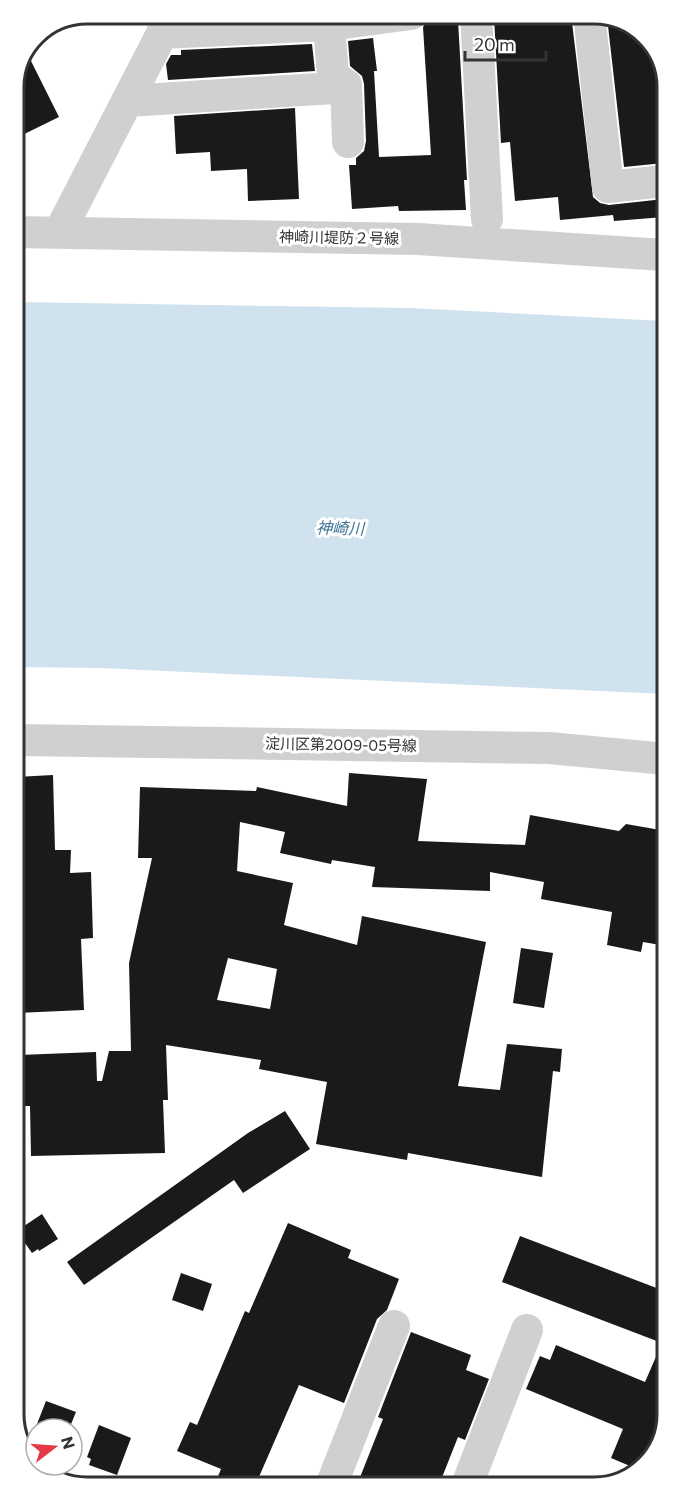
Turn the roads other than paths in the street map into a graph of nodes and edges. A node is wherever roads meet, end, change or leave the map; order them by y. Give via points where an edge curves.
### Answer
1 (166, 24) edge
2 (248, 24) edge
3 (333, 24) edge
4 (477, 24) edge
5 (590, 24) edge
6 (329, 25) junction
7 (333, 76) junction
8 (127, 101) junction
9 (348, 142) dead end
10 (657, 182) edge
11 (24, 214) edge
12 (487, 219) dead end
13 (64, 224) junction
14 (24, 230) edge
15 (657, 255) edge
16 (24, 740) edge
17 (657, 758) edge
18 (394, 1326) dead end
19 (527, 1330) dead end
20 (335, 1477) edge
21 (470, 1477) edge

1 - 8 street
2 - 6 street
3 - 6 street
4 - 12 street
5 - 10 street via 608,187
6 - 7 street
7 - 8 street via 334,88
7 - 9 street via 346,85
8 - 13 street
11 - 13 street
13 - 14 street, 神崎川堤防２号線
13 - 15 street, 神崎川堤防２号線 via 418,239
16 - 17 street, 淀川区第2009-05号線 via 549,748
18 - 20 street
19 - 21 street

